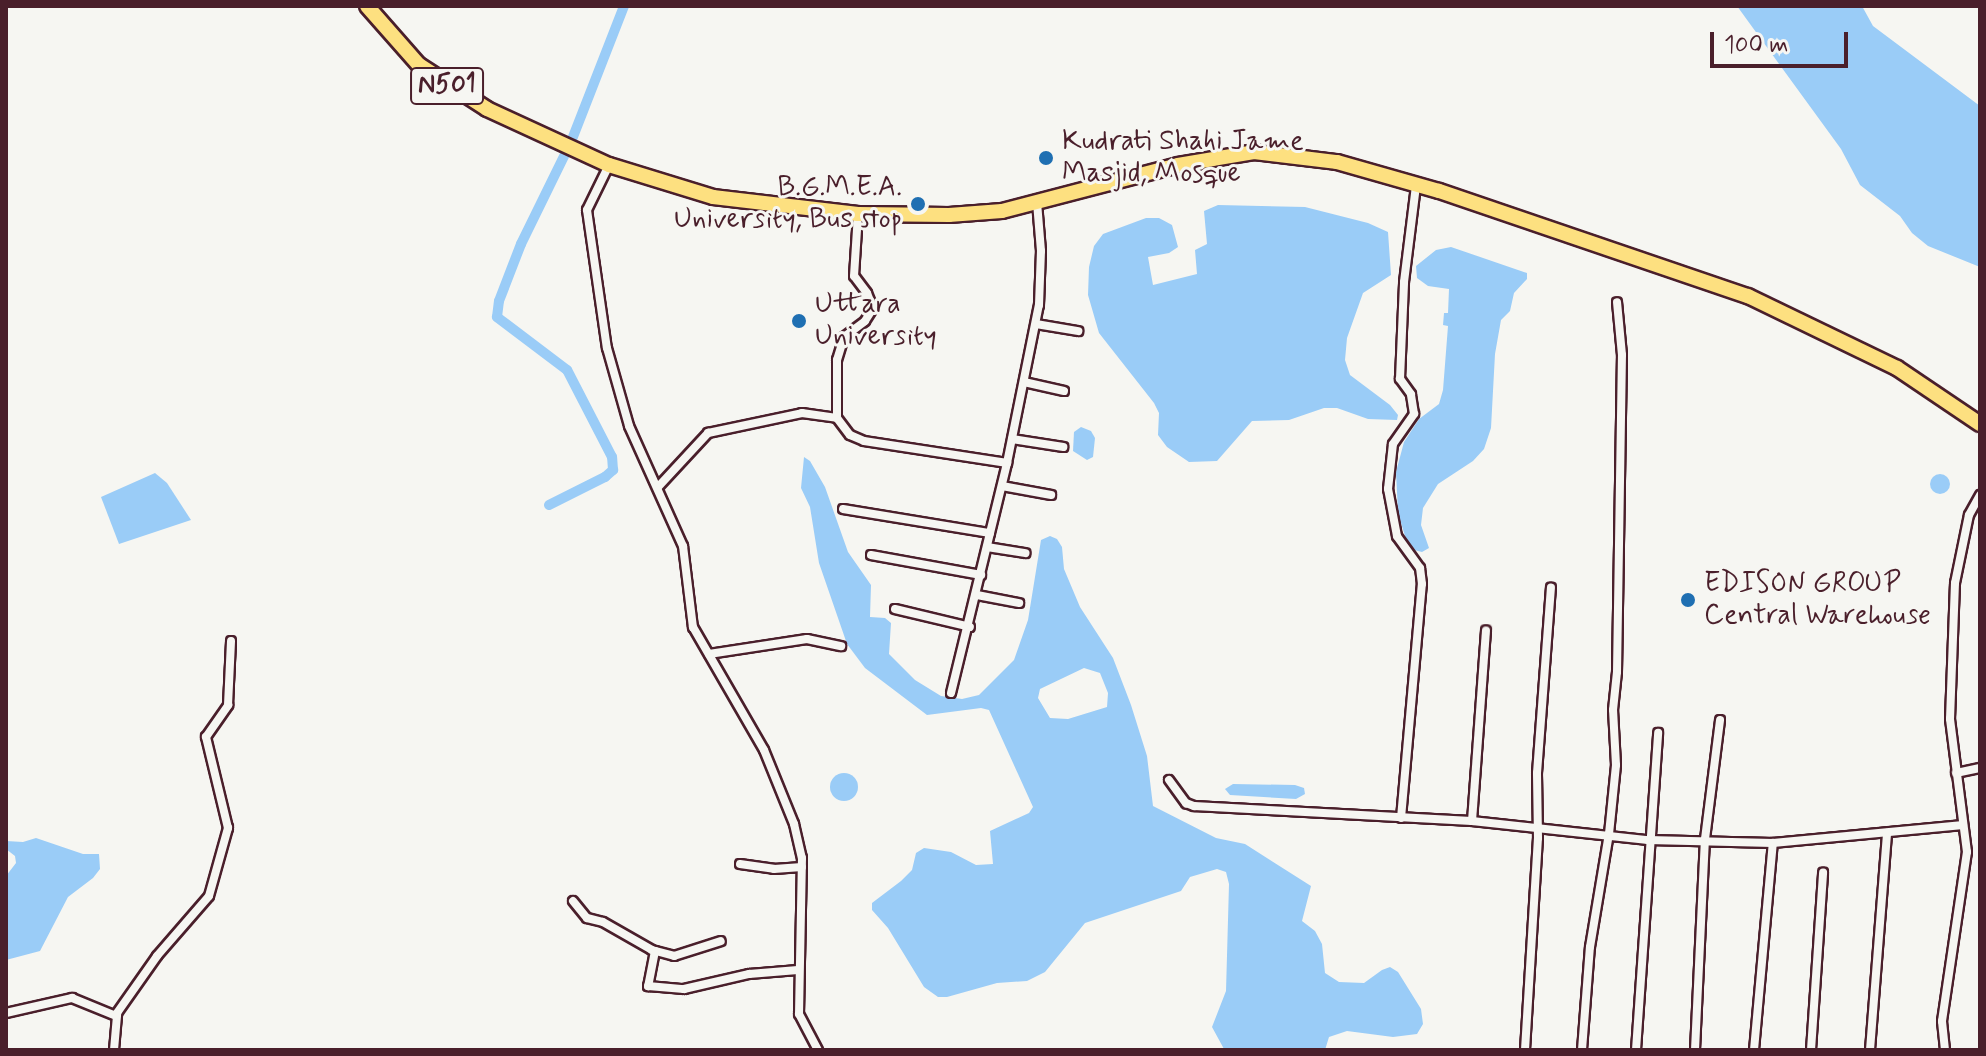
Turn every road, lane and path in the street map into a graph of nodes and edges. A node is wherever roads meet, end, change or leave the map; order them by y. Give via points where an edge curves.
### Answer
1 (367, 6) edge
2 (604, 162) junction
3 (1416, 186) junction
4 (1037, 202) junction
5 (858, 214) junction
6 (1617, 302) dead end
7 (1036, 324) junction
8 (1078, 331) dead end
9 (1024, 382) junction
10 (1064, 391) dead end
11 (837, 418) junction
12 (1980, 424) edge
13 (1012, 439) junction
14 (1063, 447) dead end
15 (1007, 463) junction
16 (1002, 486) junction
17 (658, 487) junction
18 (1051, 495) dead end
19 (1980, 495) edge
20 (843, 509) dead end
21 (990, 533) junction
22 (987, 547) junction
23 (1026, 553) dead end
24 (871, 555) dead end
25 (981, 575) junction
26 (1551, 588) dead end
27 (977, 595) junction
28 (1019, 603) dead end
29 (895, 609) dead end
30 (970, 627) junction
31 (1486, 631) dead end
32 (231, 641) dead end
33 (841, 646) dead end
34 (709, 654) junction
35 (951, 693) dead end
36 (1720, 720) dead end
37 (1658, 733) dead end
38 (1980, 768) edge
39 (1956, 773) junction
40 (1169, 780) dead end
41 (1401, 818) junction
42 (1472, 821) junction
43 (1963, 825) junction
44 (1536, 828) junction
45 (1887, 833) junction
46 (1609, 834) junction
47 (1705, 839) junction
48 (1648, 840) junction
49 (1773, 843) junction
50 (740, 864) dead end
51 (802, 867) junction
52 (1823, 872) dead end
53 (573, 901) dead end
54 (721, 941) dead end
55 (655, 951) junction
56 (798, 970) junction
57 (6, 1013) edge
58 (116, 1016) junction
59 (114, 1050) edge
60 (818, 1050) edge
61 (1525, 1050) edge
62 (1582, 1050) edge
63 (1636, 1050) edge
64 (1695, 1050) edge
65 (1754, 1050) edge
66 (1811, 1050) edge
67 (1870, 1050) edge
68 (1945, 1050) edge

1 - 2 highway, N501 via 419,65 487,109
2 - 5 highway, N501 via 713,197
2 - 17 street via 587,210 599,303 629,426
3 - 4 highway, N501 via 1337,162 1254,152 1178,165
3 - 12 highway, N501 via 1748,296 1897,368
3 - 41 street via 1404,282 1400,379 1411,394 1414,414 1393,444 1388,489 1397,536 1420,568 1422,584
4 - 5 highway, N501 via 949,215
4 - 7 street via 1041,251
5 - 11 street via 854,276 873,308 840,348
6 - 46 street via 1621,495 1613,710 1616,765
7 - 8 street
7 - 9 street
9 - 10 street
9 - 13 street
11 - 15 street via 850,435 864,441
11 - 17 street via 802,413 708,433
13 - 14 street
13 - 15 street
15 - 16 street
16 - 18 street
16 - 21 street
17 - 34 street via 688,566 693,627
19 - 39 street via 1969,515 1955,583 1949,674
20 - 21 street
21 - 22 street
22 - 23 street
22 - 25 street
24 - 25 street
25 - 27 street
26 - 44 street
27 - 28 street
27 - 30 street
29 - 30 street
30 - 35 street
31 - 42 street
32 - 58 street via 228,705 206,737 228,828 209,896 157,956
33 - 34 street via 807,639
34 - 51 street via 764,750 794,824
36 - 47 street
37 - 48 street
38 - 39 street
39 - 43 street
40 - 41 street via 1194,806
41 - 42 street
42 - 44 street
43 - 45 street
43 - 68 street via 1967,852 1942,1021
44 - 46 street
44 - 61 street
45 - 49 street
45 - 67 street
46 - 48 street
46 - 62 street via 1590,947
47 - 48 street
47 - 49 street
47 - 64 street
48 - 63 street
49 - 65 street
50 - 51 street
51 - 56 street
52 - 66 street
53 - 55 street via 587,918
54 - 55 street via 674,956
55 - 56 street via 648,986 684,989 749,974
56 - 60 street via 799,1014
57 - 58 street via 72,998
58 - 59 street

